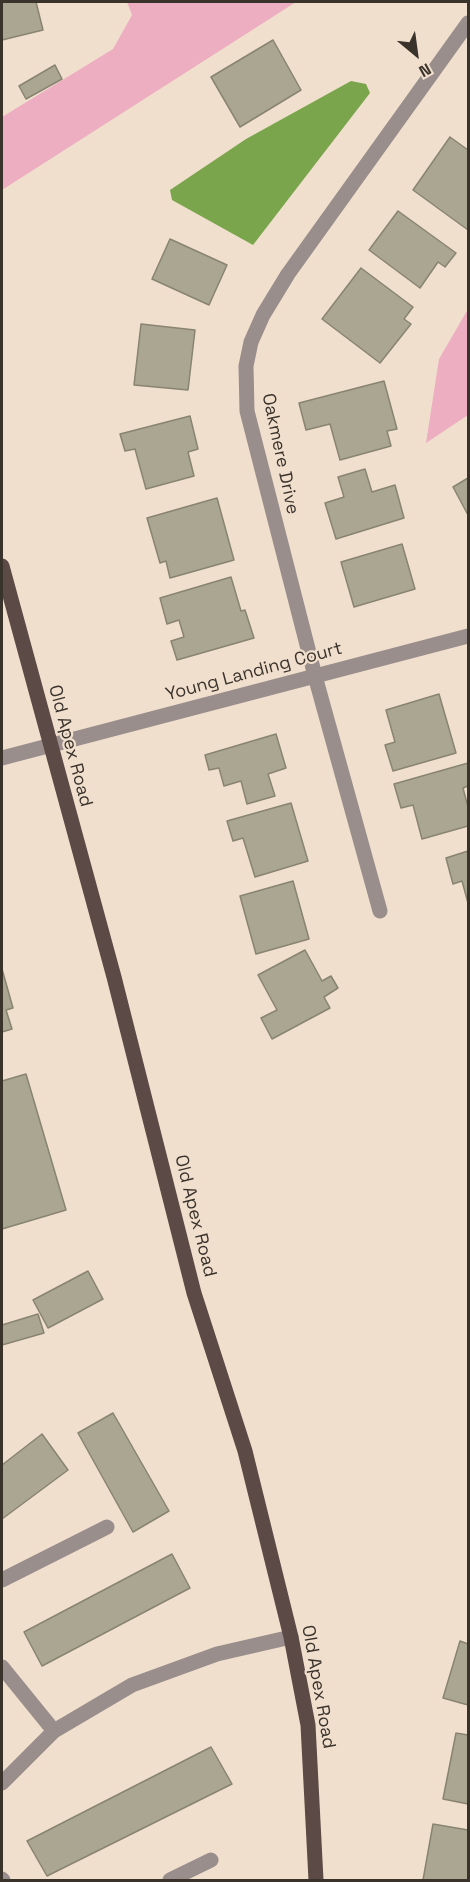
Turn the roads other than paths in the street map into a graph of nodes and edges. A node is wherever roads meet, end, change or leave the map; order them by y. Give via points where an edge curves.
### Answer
1 (468, 23) edge
2 (2, 566) edge
3 (468, 636) edge
4 (315, 676) junction
5 (49, 746) junction
6 (2, 758) edge
7 (380, 911) dead end
8 (107, 1527) dead end
9 (2, 1580) edge
10 (291, 1637) junction
11 (2, 1667) edge
12 (54, 1731) junction
13 (2, 1783) edge
14 (211, 1860) dead end
15 (170, 1881) edge
16 (316, 1881) edge

1 - 4 street, Oakmere Drive via 288,274 251,342 246,366 247,411
2 - 5 main road, Old Apex Road
3 - 4 street, Young Landing Court
4 - 5 street, Young Landing Court
4 - 7 street, Oakmere Drive
5 - 6 street, Young Landing Court
5 - 10 main road, Old Apex Road via 114,977 194,1293 244,1451
8 - 9 street
10 - 12 street via 171,1668 132,1685
10 - 16 main road, Old Apex Road via 308,1725
11 - 12 street
12 - 13 street
14 - 15 street

